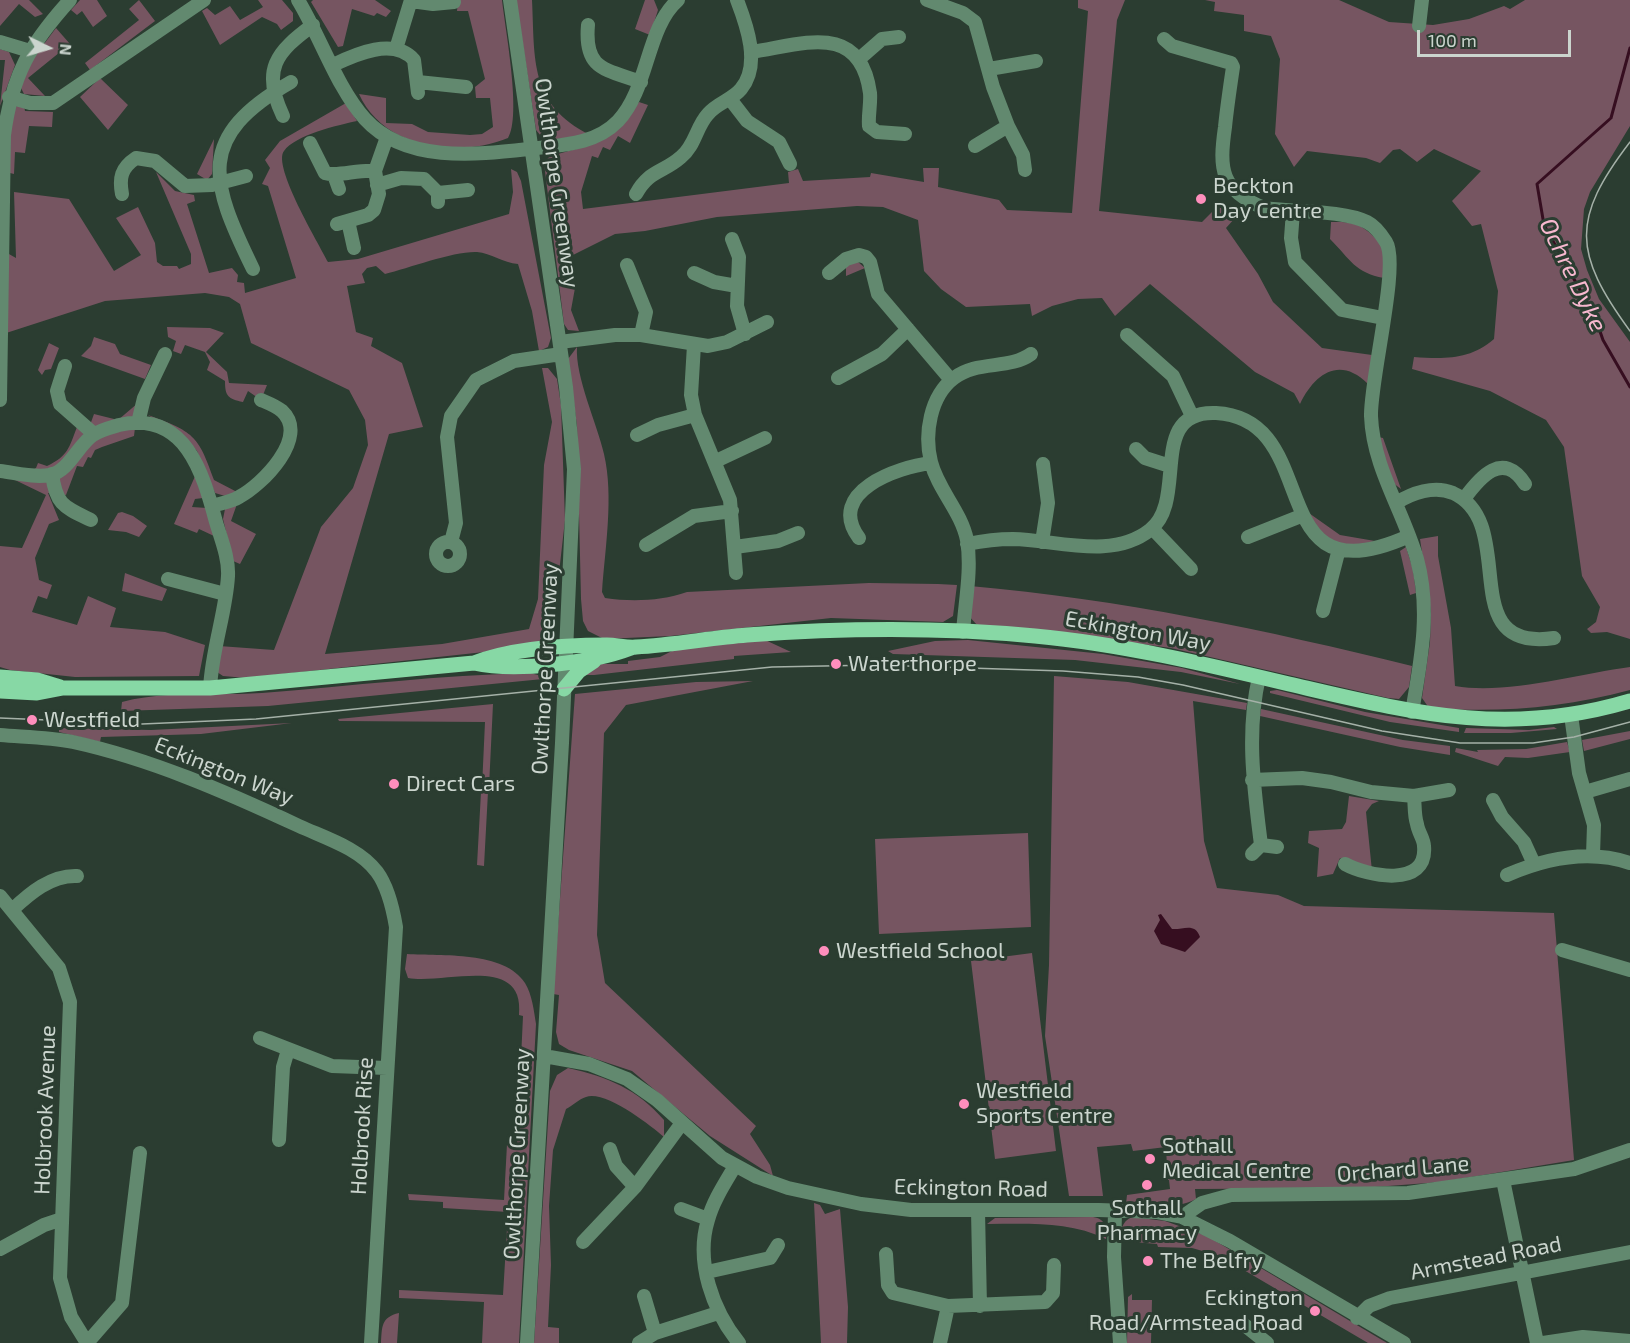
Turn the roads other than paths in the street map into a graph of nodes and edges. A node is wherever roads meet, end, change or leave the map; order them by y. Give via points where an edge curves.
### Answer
1 (70, 0) edge
2 (204, 0) edge
3 (298, 0) edge
4 (510, 0) edge
5 (737, 0) edge
6 (927, 0) edge
7 (1422, 0) edge
8 (411, 1) edge
9 (675, 1) edge
10 (454, 2) dead end
11 (313, 25) junction
12 (588, 25) dead end
13 (1419, 26) dead end
14 (899, 37) dead end
15 (1164, 39) dead end
16 (0, 42) edge
17 (396, 49) junction
18 (30, 51) junction
19 (751, 52) junction
20 (858, 60) junction
21 (1036, 61) dead end
22 (333, 64) junction
23 (989, 69) junction
24 (291, 82) dead end
25 (641, 82) junction
26 (466, 87) dead end
27 (272, 93) junction
28 (9, 97) junction
29 (730, 99) junction
30 (283, 116) dead end
31 (1008, 126) junction
32 (905, 134) dead end
33 (387, 137) junction
34 (310, 143) dead end
35 (975, 146) dead end
36 (530, 149) junction
37 (790, 164) dead end
38 (1025, 170) dead end
39 (334, 175) junction
40 (246, 176) dead end
41 (376, 178) junction
42 (220, 184) junction
43 (339, 189) dead end
44 (468, 190) dead end
45 (122, 194) dead end
46 (636, 194) dead end
47 (1293, 211) junction
48 (732, 239) dead end
49 (354, 248) dead end
50 (627, 265) dead end
51 (253, 269) dead end
52 (694, 273) dead end
53 (829, 273) dead end
54 (737, 286) junction
55 (1383, 318) junction
56 (767, 322) dead end
57 (908, 330) junction
58 (746, 334) junction
59 (641, 335) junction
60 (1126, 335) dead end
61 (694, 345) junction
62 (560, 348) junction
63 (165, 354) dead end
64 (1031, 354) dead end
65 (65, 366) dead end
66 (838, 378) dead end
67 (951, 380) junction
68 (0, 399) edge
69 (261, 400) dead end
70 (695, 415) junction
71 (1192, 416) junction
72 (138, 423) junction
73 (94, 435) junction
74 (637, 435) dead end
75 (765, 438) dead end
76 (1136, 449) dead end
77 (716, 461) junction
78 (931, 463) junction
79 (1043, 464) dead end
80 (1170, 466) junction
81 (0, 471) edge
82 (52, 474) junction
83 (1525, 484) dead end
84 (1464, 499) junction
85 (1396, 503) junction
86 (212, 506) junction
87 (732, 512) junction
88 (1301, 516) junction
89 (91, 520) dead end
90 (1152, 528) junction
91 (798, 533) dead end
92 (1409, 536) junction
93 (1248, 537) dead end
94 (859, 538) dead end
95 (452, 542) dead end
96 (1042, 542) junction
97 (967, 543) junction
98 (646, 545) dead end
99 (735, 547) junction
100 (1339, 549) junction
101 (1191, 569) dead end
102 (736, 573) dead end
103 (168, 579) dead end
104 (225, 594) junction
105 (1323, 611) dead end
106 (963, 632) junction
107 (1554, 638) dead end
108 (633, 648) junction
109 (602, 657) junction
110 (474, 663) junction
111 (562, 667) junction
112 (0, 677) edge
113 (1259, 677) junction
114 (63, 688) junction
115 (210, 688) junction
116 (0, 691) edge
117 (1630, 701) edge
118 (1412, 712) junction
119 (1570, 715) junction
120 (0, 735) edge
121 (1630, 779) edge
122 (1252, 780) junction
123 (1449, 790) dead end
124 (1586, 792) junction
125 (1414, 796) junction
126 (1493, 800) dead end
127 (1277, 847) dead end
128 (1593, 855) junction
129 (1630, 862) edge
130 (1345, 864) dead end
131 (1534, 864) junction
132 (1507, 875) dead end
133 (77, 876) dead end
134 (0, 896) edge
135 (12, 910) junction
136 (394, 912) joint
137 (1562, 950) dead end
138 (1630, 970) edge
139 (260, 1038) dead end
140 (288, 1050) junction
141 (544, 1056) junction
142 (387, 1068) junction
143 (682, 1123) junction
144 (279, 1140) dead end
145 (610, 1149) dead end
146 (1630, 1150) edge
147 (140, 1153) dead end
148 (735, 1166) junction
149 (1503, 1180) junction
150 (635, 1187) junction
151 (681, 1209) dead end
152 (978, 1211) junction
153 (1115, 1211) junction
154 (1182, 1217) junction
155 (62, 1219) junction
156 (708, 1219) junction
157 (583, 1242) dead end
158 (778, 1245) dead end
159 (0, 1249) edge
160 (1630, 1252) edge
161 (886, 1254) dead end
162 (1054, 1265) dead end
163 (707, 1272) junction
164 (1521, 1272) junction
165 (644, 1296) dead end
166 (948, 1306) junction
167 (980, 1306) junction
168 (718, 1313) junction
169 (1357, 1318) junction
170 (1242, 1323) dead end
171 (655, 1333) junction
172 (1630, 1341) edge
173 (1262, 1342) edge
174 (87, 1343) edge
175 (371, 1343) edge
176 (527, 1343) edge
177 (639, 1343) edge
178 (739, 1343) edge
179 (940, 1343) edge
180 (1120, 1343) edge
181 (1404, 1343) edge
182 (1537, 1343) edge
183 (1543, 1343) edge

1 - 18 street
2 - 28 street via 53,103 30,103
3 - 11 street
4 - 36 street, Owlthorpe Greenway
5 - 19 street
6 - 23 street via 970,16 981,37
7 - 13 street
8 - 10 street
8 - 17 street
9 - 25 street via 659,30
11 - 22 street
11 - 27 street via 289,42 280,54
12 - 25 street via 587,46 593,61 599,67
14 - 20 street via 882,39
15 - 47 street via 1172,46 1231,63 1222,171 1230,186 1253,204
16 - 18 street
17 - 22 street via 355,55
17 - 26 street via 414,60 418,87
18 - 28 street
19 - 20 street via 823,41 843,46
19 - 29 street via 746,81
20 - 32 street via 870,94 869,126 877,132
21 - 23 street
22 - 33 street via 364,118
23 - 31 street
24 - 27 street
25 - 36 street via 629,106 610,129 580,142
27 - 30 street
27 - 42 street via 240,117 231,129 222,146
28 - 68 street via 4,135
29 - 37 street via 747,121 779,142
29 - 46 street via 708,113 684,154 675,163 649,175
31 - 35 street
31 - 38 street via 1023,155
33 - 36 street via 412,147 454,154
33 - 41 street
34 - 39 street via 321,170
36 - 62 street, Owlthorpe Greenway
39 - 41 street via 358,169
39 - 43 street
40 - 42 street
41 - 44 street via 424,179 438,198
41 - 49 street via 379,194 374,210 343,223
42 - 45 street via 185,186 155,161 136,158 121,173
42 - 51 street via 235,233
47 - 55 street via 1291,249 1295,262 1342,310
47 - 55 street via 1358,219 1376,228 1392,256
48 - 54 street via 738,257
50 - 59 street via 646,312
52 - 54 street
53 - 57 street via 846,259 866,257 878,294
54 - 58 street via 737,306
55 - 85 street via 1371,416 1378,460
56 - 58 street
57 - 66 street via 882,354
57 - 67 street
58 - 61 street via 727,342
59 - 61 street
59 - 62 street via 615,335
60 - 71 street via 1173,376
61 - 70 street via 691,395
62 - 95 street via 514,361 476,380 457,406 447,436 456,524
62 - 111 street, Owlthorpe Greenway via 574,469 572,555
63 - 72 street via 144,398
64 - 67 street via 1024,359 971,369
65 - 73 street via 57,398
67 - 78 street via 931,414
69 - 86 street via 286,416 290,428 288,446 251,489
70 - 74 street via 654,421
70 - 77 street
71 - 80 street via 1180,428
71 - 88 street via 1234,416 1248,421 1269,438 1284,466
72 - 73 street via 118,425
72 - 86 street via 170,433 183,443 202,472
73 - 82 street via 68,464
75 - 77 street via 745,441
76 - 80 street via 1145,458
77 - 87 street
78 - 94 street via 897,470 866,486 853,509 854,530
78 - 97 street via 963,523
79 - 96 street via 1048,503
80 - 90 street via 1166,504
81 - 82 street via 32,476
82 - 89 street via 61,504
83 - 84 street via 1517,473 1491,470 1481,476
84 - 85 street via 1449,492 1427,490
84 - 107 street via 1483,524 1491,596 1499,620 1520,636
85 - 92 street
86 - 104 street via 227,565
87 - 98 street via 694,516 660,530
87 - 99 street
88 - 93 street
88 - 100 street via 1317,536
90 - 96 street via 1140,537 1110,545
90 - 101 street
91 - 99 street via 781,547
92 - 100 street via 1368,549
92 - 118 street via 1425,608 1425,634
96 - 97 street via 1013,539
97 - 106 street
99 - 102 street
100 - 105 street
103 - 104 street
104 - 115 street via 211,657
106 - 108 main road, Eckington Way via 825,630
106 - 113 main road, Eckington Way via 1036,636 1140,651
108 - 109 main road, Eckington Way
108 - 111 main road, Eckington Way via 610,645
109 - 111 main road, Eckington Way
109 - 111 main road via 579,671
110 - 111 main road, Eckington Way via 494,668
110 - 111 main road, Eckington Way via 495,655 534,649
110 - 115 main road, Eckington Way
111 - 141 street, Owlthorpe Greenway
112 - 114 main road, Eckington Way via 37,680
113 - 118 main road, Eckington Way
113 - 122 street via 1253,708
114 - 115 main road, Eckington Way
114 - 116 main road, Eckington Way via 37,693
117 - 119 main road, Eckington Way
118 - 119 main road, Eckington Way via 1493,721
119 - 124 street
120 - 136 street, Eckington Way via 71,742 129,757 257,807 366,861 377,872
121 - 124 street
122 - 125 street via 1302,778
122 - 127 street via 1257,850
123 - 125 street
124 - 128 street via 1594,825
125 - 130 street via 1424,844 1419,866 1409,874 1379,875
126 - 131 street via 1524,842
128 - 129 street
128 - 131 street
131 - 132 street
133 - 135 street via 64,875 46,884
134 - 135 street, Holbrook Avenue
135 - 155 street, Holbrook Avenue via 59,968 70,1002
136 - 142 street, Holbrook Rise
137 - 138 street
139 - 140 street
140 - 142 street via 332,1066
140 - 144 street via 283,1066
141 - 143 street, Eckington Road via 589,1064 627,1078
141 - 176 street, Owlthorpe Greenway
142 - 175 street, Holbrook Rise
143 - 148 street, Eckington Road
143 - 150 street
145 - 150 street via 616,1166
146 - 149 street, Orchard Lane via 1574,1169
147 - 174 street via 122,1303
148 - 152 street, Eckington Road via 788,1188 861,1204 911,1210
148 - 156 street
149 - 154 street, Orchard Lane via 1367,1196 1231,1196 1202,1203
149 - 164 street
150 - 157 street
151 - 156 street
152 - 153 street, Eckington Road
152 - 167 street
153 - 154 street, Eckington Road
153 - 180 street
154 - 169 street, Eckington Road via 1230,1241
155 - 159 street
155 - 174 street, Holbrook Avenue via 62,1292
156 - 163 street via 704,1245
158 - 163 street via 770,1258
160 - 164 street, Armstead Road
161 - 166 street via 892,1293
162 - 167 street via 1049,1300
163 - 168 street
164 - 169 street, Armstead Road via 1390,1298 1369,1306
164 - 182 street
165 - 171 street
166 - 167 street
166 - 179 street
168 - 171 street
168 - 178 street
169 - 181 street, Eckington Road
170 - 173 street
171 - 177 street
172 - 183 street via 1583,1337

